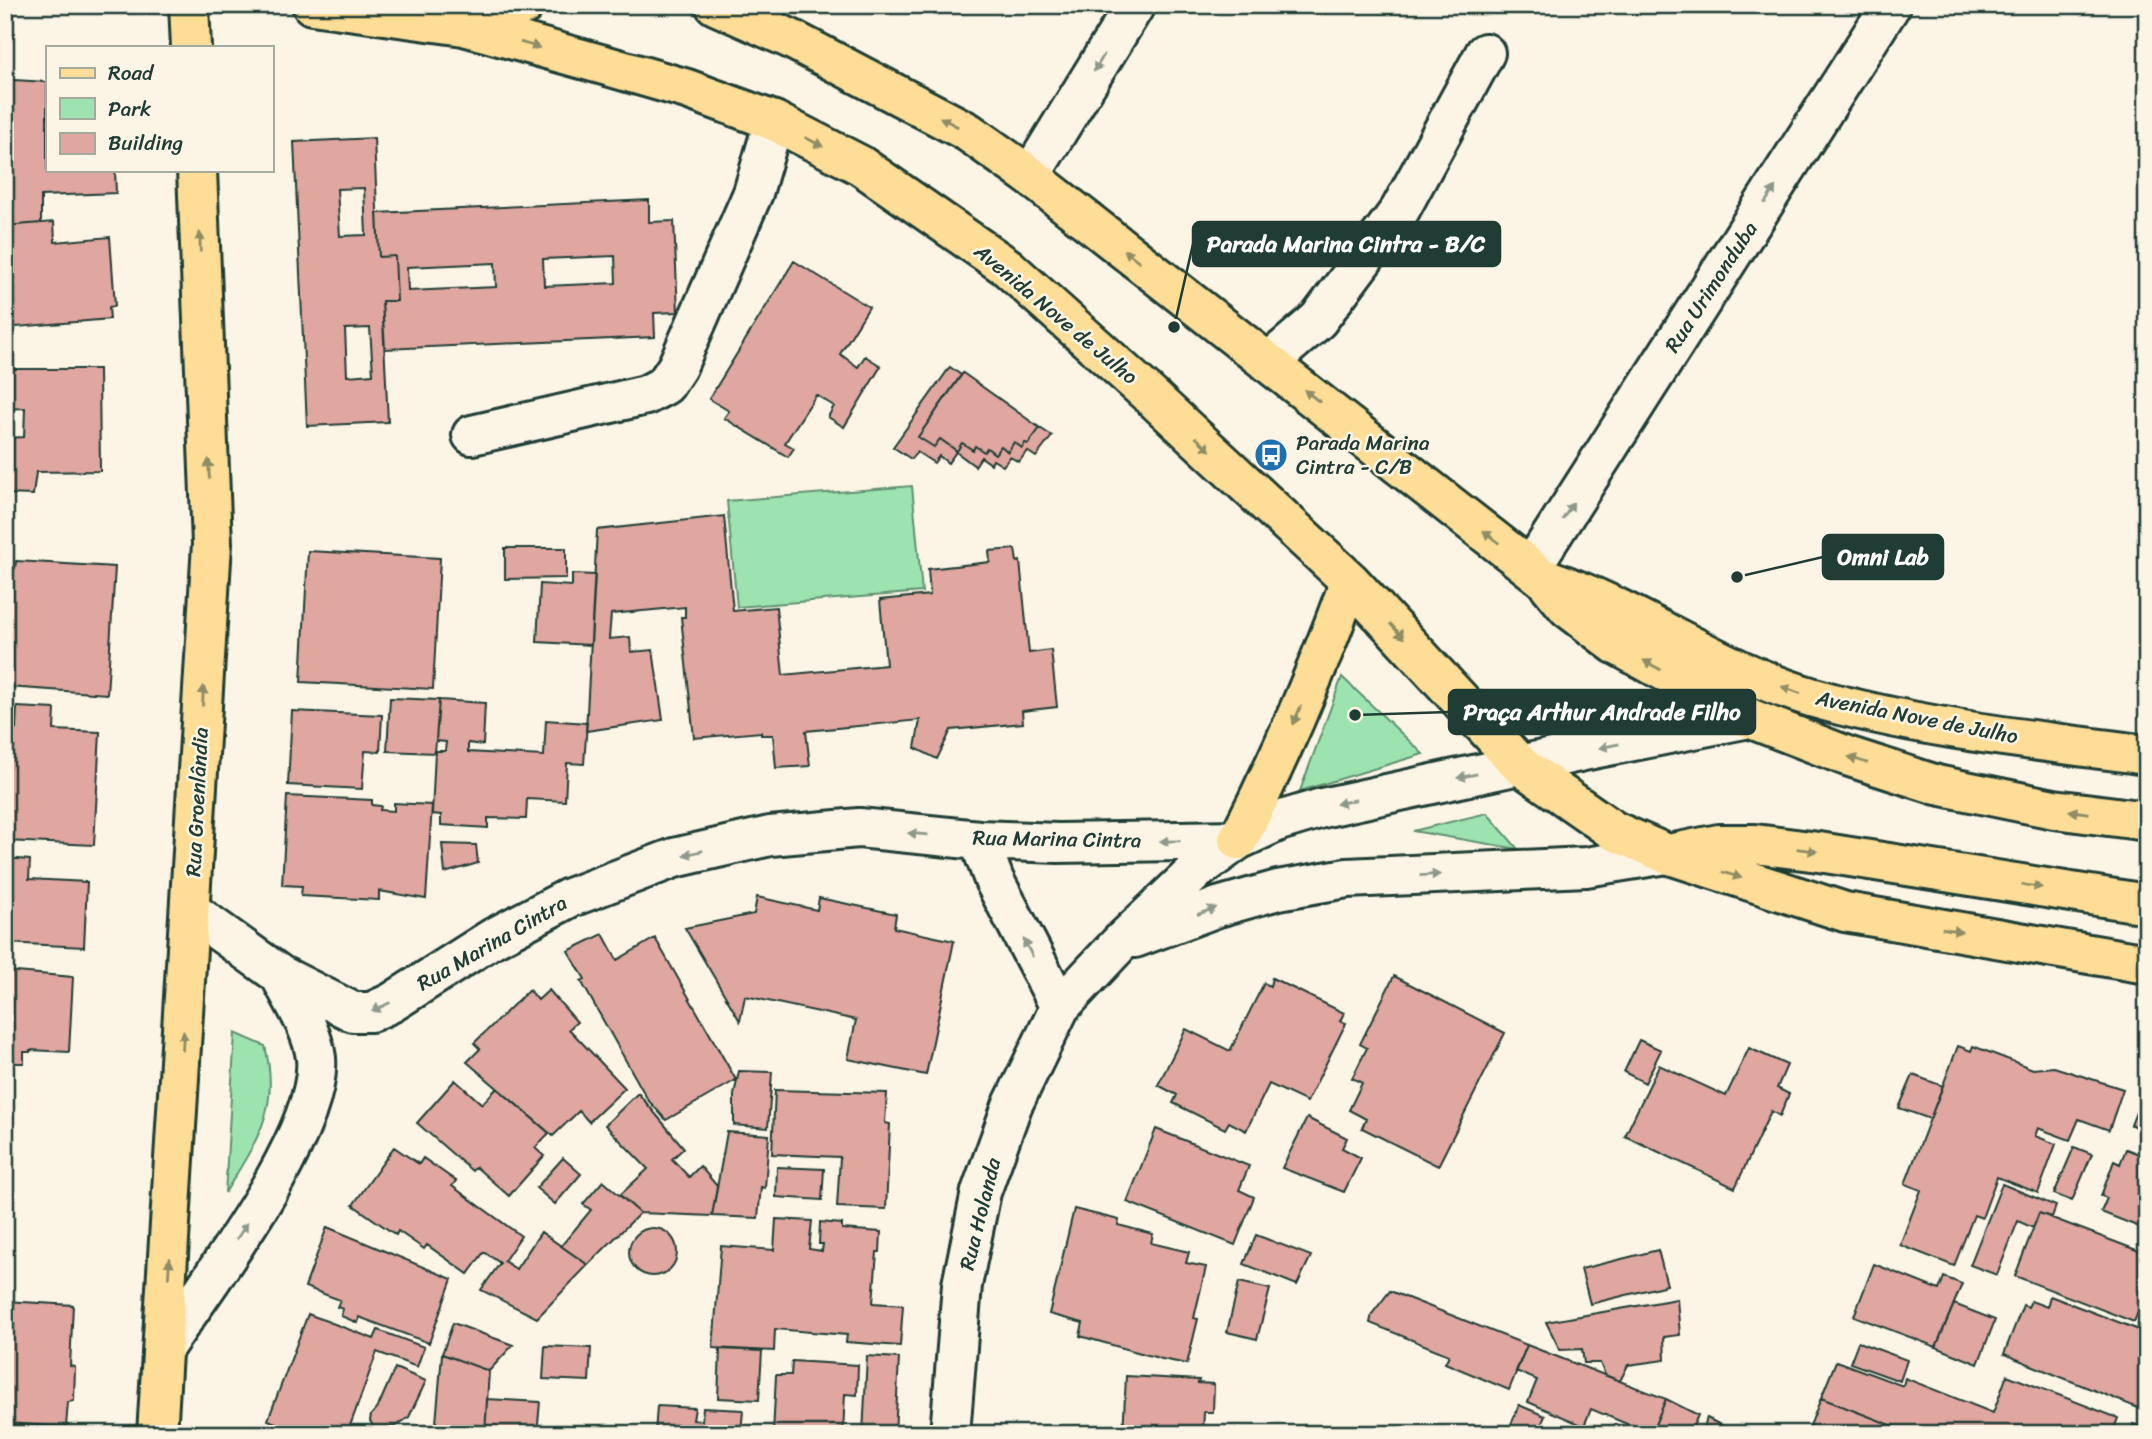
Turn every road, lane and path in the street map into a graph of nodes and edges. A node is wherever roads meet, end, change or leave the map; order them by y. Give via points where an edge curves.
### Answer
1 (189, 5) edge
2 (312, 5) edge
3 (524, 5) edge
4 (715, 5) edge
5 (768, 5) edge
6 (1135, 5) edge
7 (1891, 5) edge
8 (464, 26) junction
9 (791, 39) junction
10 (191, 46) edge
11 (1485, 53) dead end
12 (774, 121) junction
13 (197, 172) edge
14 (1031, 176) junction
15 (1269, 362) junction
16 (472, 435) dead end
17 (1538, 574) junction
18 (1350, 581) junction
19 (1748, 718) junction
20 (2147, 755) edge
21 (1521, 766) junction
22 (2147, 821) edge
23 (979, 840) junction
24 (1238, 840) junction
25 (1667, 854) junction
26 (2147, 904) edge
27 (191, 911) junction
28 (1120, 943) junction
29 (2147, 964) edge
30 (279, 975) junction
31 (1060, 1007) junction
32 (163, 1349) junction
33 (157, 1434) edge
34 (950, 1434) edge

1 - 10 main road
2 - 8 main road, Avenida Nove de Julho
3 - 8 main road
4 - 9 main road, Avenida Nove de Julho
5 - 9 main road
6 -> 14 street
17 -> 7 street, Rua Urimonduba
8 -> 12 main road, Avenida Nove de Julho via 687,89
14 -> 9 main road, Avenida Nove de Julho via 968,132
11 - 15 street via 1400,210 1318,320
12 - 16 street via 753,193 665,385 646,395
12 -> 18 main road, Avenida Nove de Julho via 860,165 1007,267
27 -> 13 main road, Rua Groenlândia via 212,544
15 -> 14 main road, Avenida Nove de Julho
17 -> 15 main road, Avenida Nove de Julho
19 -> 17 main road, Avenida Nove de Julho via 1615,644 1568,608
20 -> 17 main road, Avenida Nove de Julho via 1900,719 1811,697 1748,674 1589,593
18 -> 21 main road, Avenida Nove de Julho
18 -> 24 main road via 1273,772
19 -> 21 street, Rua Marina Cintra
22 -> 19 main road, Avenida Nove de Julho via 2054,809 1937,785
21 -> 24 street, Rua Marina Cintra via 1322,808
21 - 25 main road, Avenida Nove de Julho via 1614,831
24 -> 23 street, Rua Marina Cintra
23 -> 30 street, Rua Marina Cintra via 859,828 770,836 674,858 569,898 372,1012 353,1012
31 -> 23 street via 994,880
24 - 28 street, Rua Marina Cintra via 1198,869
25 -> 26 main road via 1720,844 1755,844
28 -> 25 street via 1218,907 1347,878 1586,867
25 -> 29 main road, Avenida Nove de Julho via 1845,912
27 - 30 street, Rua Marina Cintra
32 -> 27 main road, Rua Groenlândia
28 - 31 street, Rua Holanda
32 -> 30 street via 267,1194 298,1137 314,1091 316,1059 307,1026
31 - 34 street, Rua Holanda via 1012,1106 981,1192 962,1285
32 - 33 main road, Rua Groenlândia

